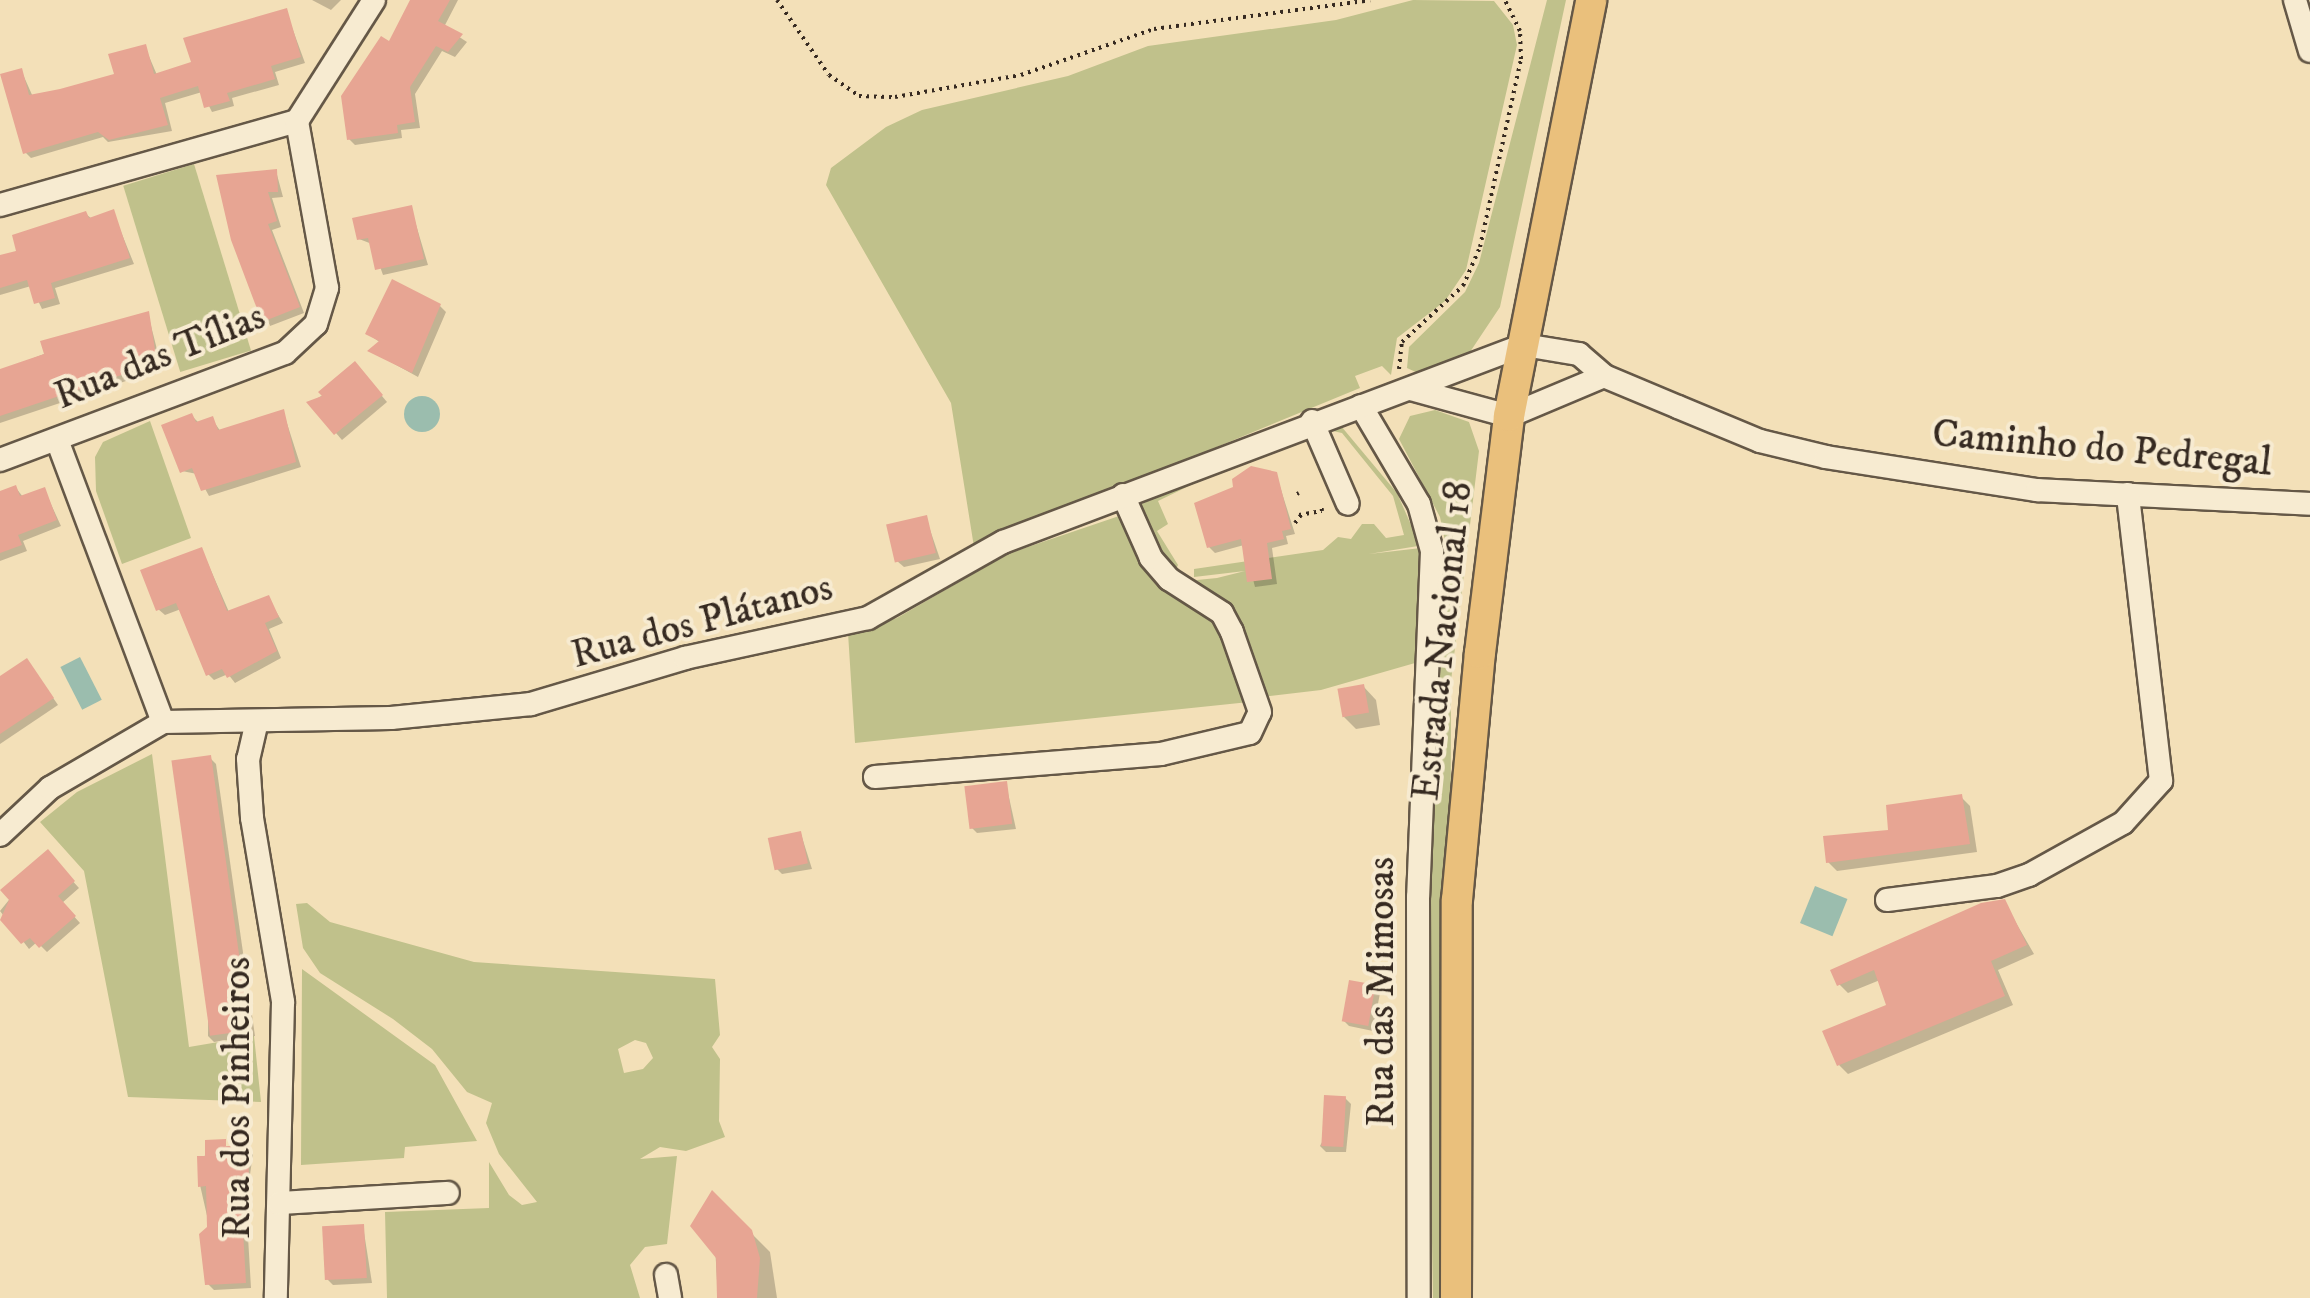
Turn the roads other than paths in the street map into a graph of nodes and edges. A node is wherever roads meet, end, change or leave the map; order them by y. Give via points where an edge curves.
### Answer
1 (374, 0) edge
2 (1591, 0) edge
3 (2295, 0) edge
4 (2310, 50) edge
5 (297, 121) junction
6 (0, 206) edge
7 (1524, 345) junction
8 (1604, 376) junction
9 (1408, 392) junction
10 (1361, 406) junction
11 (1509, 416) junction
12 (1312, 421) junction
13 (57, 440) junction
14 (0, 460) edge
15 (2128, 494) junction
16 (1123, 495) junction
17 (1348, 504) dead end
18 (2310, 504) edge
19 (257, 721) junction
20 (163, 722) junction
21 (875, 777) dead end
22 (0, 835) edge
23 (1887, 900) dead end
24 (448, 1193) dead end
25 (278, 1202) junction
26 (276, 1298) edge
27 (1420, 1298) edge
28 (1456, 1298) edge

1 - 5 street
2 - 7 main road, Estrada Nacional 18
3 - 4 street
5 - 6 street
5 - 13 street, Rua das Tílias via 327,288 316,324 285,353
7 - 8 street, Caminho do Pedregal via 1580,354
7 - 9 street, Rua dos Plátanos
7 - 11 main road, Estrada Nacional 18
8 - 11 street
8 - 15 street, Caminho do Pedregal via 1760,441 1826,457 2037,490
9 - 10 street, Rua dos Plátanos
9 - 11 street
10 - 12 street, Rua dos Plátanos
10 - 27 street, Rua das Mimosas via 1420,504 1432,551 1418,897
11 - 28 main road, Estrada Nacional 18 via 1457,900
12 - 16 street, Rua dos Plátanos
12 - 17 street
13 - 14 street, Rua das Tílias
13 - 20 street
15 - 18 street, Caminho do Pedregal
15 - 23 street via 2161,781 2123,823 2029,875 1997,886
16 - 19 street, Rua dos Plátanos via 1004,542 868,618 685,658 531,704
16 - 21 street via 1151,558 1169,579 1222,613 1260,712 1250,733 1161,754
19 - 20 street, Rua dos Plátanos
19 - 25 street, Rua dos Pinheiros via 248,758 252,818 283,1002
20 - 22 street, Rua dos Plátanos via 50,788
24 - 25 street
25 - 26 street, Rua dos Pinheiros

